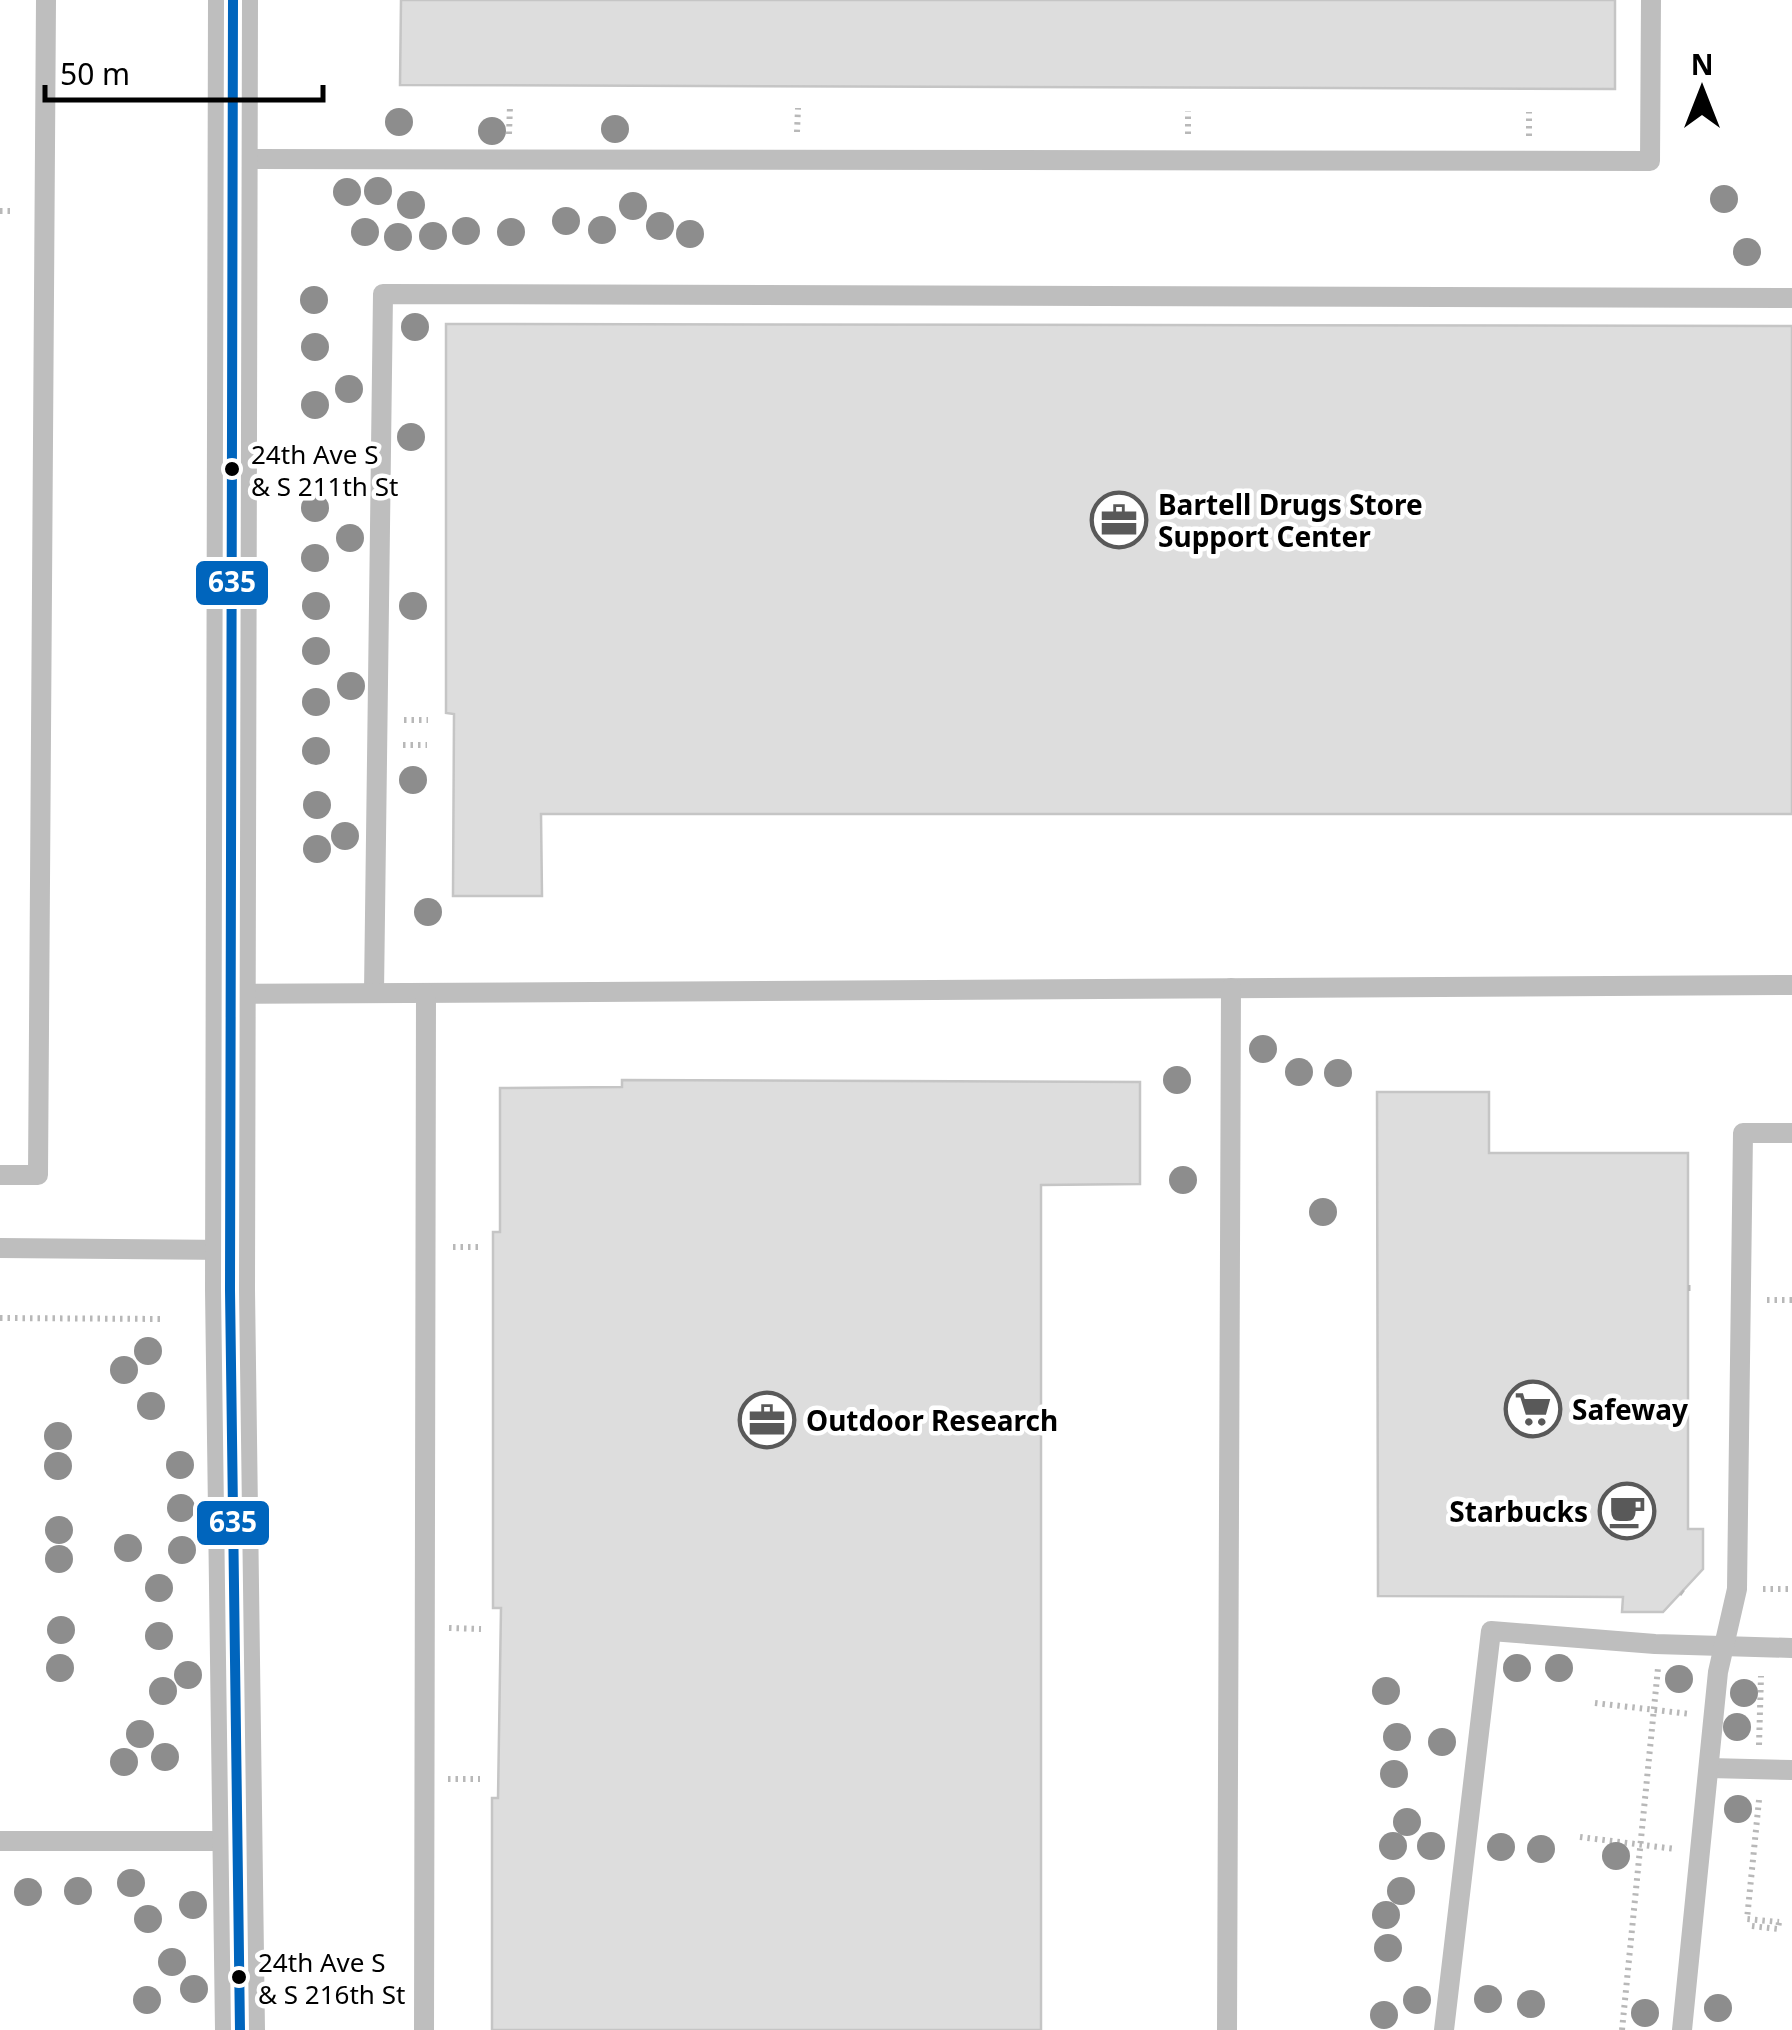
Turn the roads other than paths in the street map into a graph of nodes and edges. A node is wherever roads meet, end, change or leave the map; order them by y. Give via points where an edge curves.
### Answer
1 (46, 0) edge
2 (233, 0) edge
3 (1651, 0) edge
4 (233, 159) junction
5 (1792, 298) edge
6 (1792, 984) edge
7 (1231, 988) junction
8 (374, 993) junction
9 (426, 993) junction
10 (231, 994) junction
11 (1792, 1133) edge
12 (0, 1174) edge
13 (0, 1248) edge
14 (231, 1250) junction
15 (1726, 1644) junction
16 (1792, 1648) edge
17 (1709, 1768) junction
18 (1792, 1770) edge
19 (0, 1841) edge
20 (238, 1841) junction
21 (240, 2030) edge
22 (424, 2030) edge
23 (1226, 2030) edge
24 (1444, 2030) edge
25 (1682, 2030) edge

1 - 12 lane via 38,1175
2 - 4 street
3 - 4 lane via 1650,161
4 - 10 street
5 - 8 lane via 383,294
6 - 7 lane
7 - 9 lane
7 - 23 lane
8 - 9 lane
8 - 10 lane
9 - 22 lane
10 - 14 street
11 - 15 lane via 1742,1133 1737,1589
13 - 14 lane
14 - 20 street
15 - 16 lane
15 - 17 lane
15 - 24 lane via 1491,1631
17 - 18 lane
17 - 25 lane
19 - 20 lane
20 - 21 street

